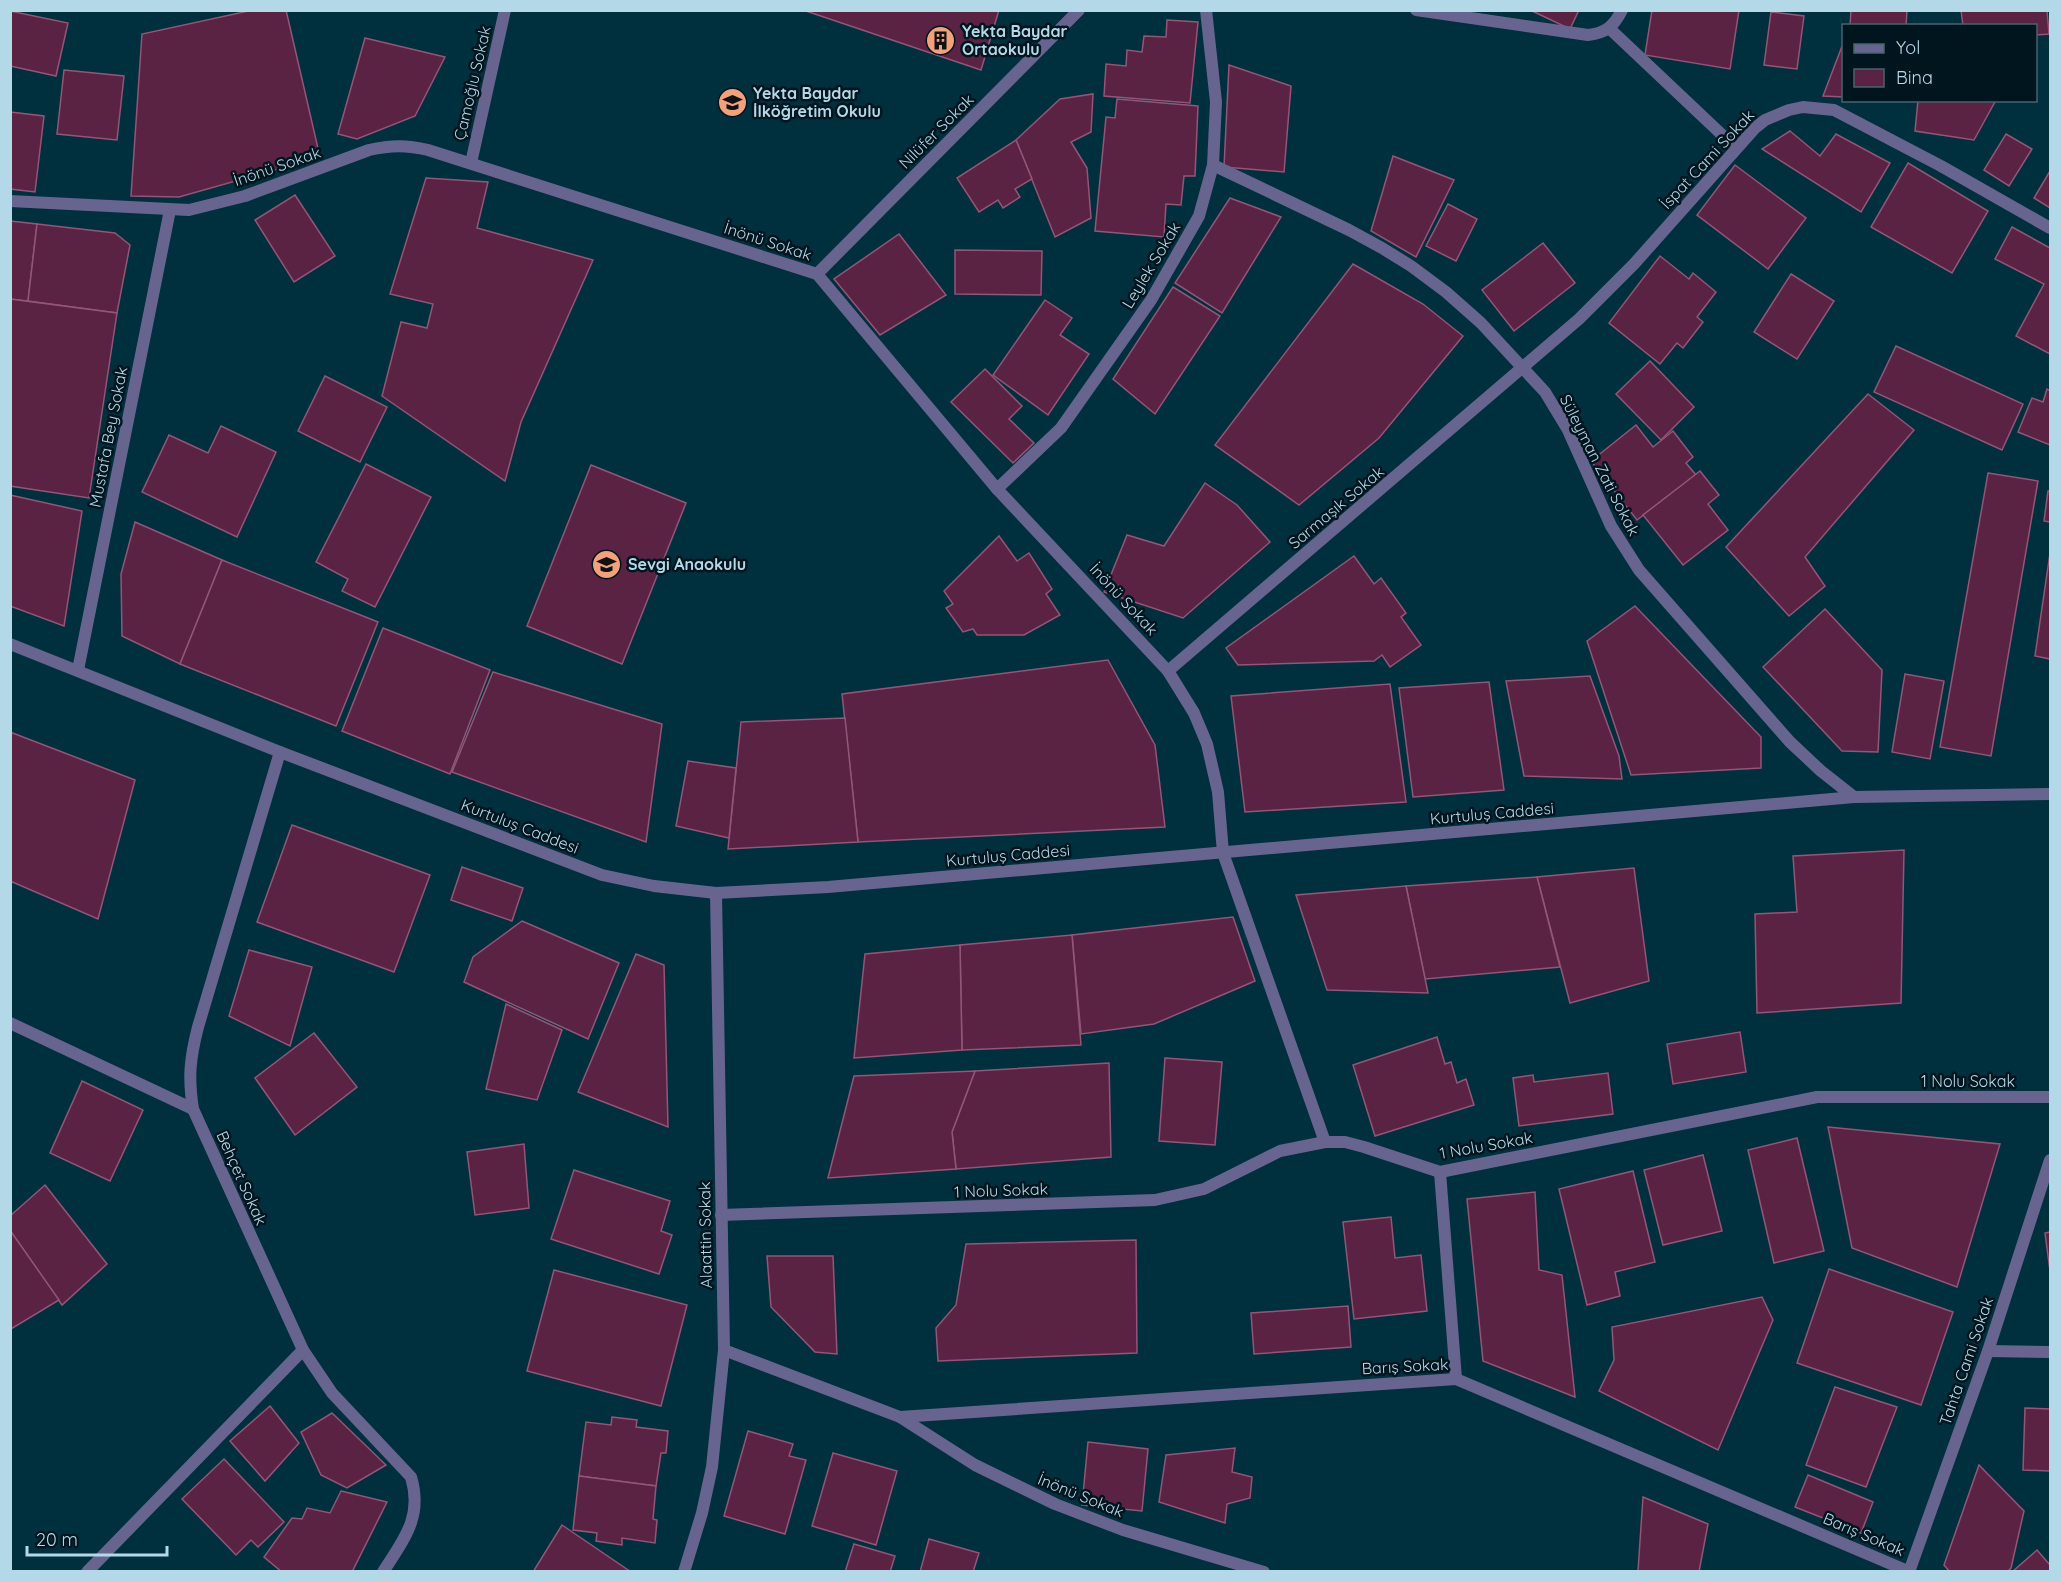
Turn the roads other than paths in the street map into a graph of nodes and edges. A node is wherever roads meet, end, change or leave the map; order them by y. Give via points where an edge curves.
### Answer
1 (505, 10) edge
2 (1079, 10) edge
3 (1206, 10) edge
4 (1416, 10) edge
5 (1622, 10) edge
6 (1610, 29) junction
7 (1736, 148) junction
8 (471, 164) junction
9 (1213, 165) junction
10 (10, 201) edge
11 (170, 210) junction
12 (2050, 228) edge
13 (817, 274) junction
14 (1524, 368) junction
15 (997, 489) junction
16 (10, 644) edge
17 (78, 670) junction
18 (1168, 671) junction
19 (280, 752) junction
20 (2050, 795) edge
21 (1854, 797) junction
22 (1223, 853) junction
23 (716, 893) junction
24 (10, 1023) edge
25 (2050, 1097) edge
26 (193, 1109) junction
27 (1325, 1142) junction
28 (2050, 1160) edge
29 (1440, 1172) junction
30 (721, 1215) junction
31 (303, 1350) junction
32 (724, 1350) junction
33 (1989, 1351) junction
34 (2050, 1352) edge
35 (1456, 1379) junction
36 (900, 1417) junction
37 (1910, 1571) edge
38 (87, 1572) edge
39 (383, 1572) edge
40 (684, 1572) edge
41 (1263, 1572) edge

1 - 8 street, Çamoğlu Sokak
2 - 13 street, Nilüfer Sokak
3 - 9 street, Leylek Sokak via 1216,102
4 - 6 street via 1588,35
5 - 6 street
6 - 7 street
7 - 12 street, İspat Cami Sokak via 1765,120 1777,114 1803,107 1834,110
7 - 14 street, İspat Cami Sokak via 1634,264
8 - 11 street, İnönü Sokak via 416,147 388,146 245,196 189,210
8 - 13 street, İnönü Sokak
9 - 14 street, Süleyman Zati Sokak via 1349,230 1411,266 1481,323
9 - 15 street, Leylek Sokak via 1199,216 1151,300 1061,428
10 - 11 street, İnönü Sokak
11 - 17 street, Mustafa Bey Sokak
13 - 15 street, İnönü Sokak
14 - 18 street, Sarmaşık Sokak
14 - 21 street, Süleyman Zati Sokak via 1545,392 1568,430 1611,526 1639,570 1790,742
15 - 18 street, İnönü Sokak
16 - 17 street, Kurtuluş Caddesi
17 - 19 street, Kurtuluş Caddesi
18 - 22 street, İnönü Sokak via 1194,712 1207,744 1218,792
19 - 23 street, Kurtuluş Caddesi via 602,875
19 - 26 street, Behçet Sokak via 191,1052 189,1081
20 - 21 street, Kurtuluş Caddesi
21 - 22 street, Kurtuluş Caddesi
22 - 23 street, Kurtuluş Caddesi
22 - 27 street, İnönü Sokak
23 - 30 street, Alaattin Sokak
24 - 26 street
25 - 29 street, 1 Nolu Sokak via 1817,1097
26 - 31 street, Behçet Sokak
27 - 29 street, 1 Nolu Sokak via 1345,1142
27 - 30 street, 1 Nolu Sokak via 1280,1151 1204,1189 1155,1200
28 - 33 street, Tahta Cami Sokak
29 - 35 street
30 - 32 street, Alaattin Sokak
31 - 38 street
31 - 39 street, Behçet Sokak via 332,1394 411,1477 416,1493 412,1523
32 - 36 street
32 - 40 street, Alaattin Sokak via 712,1467
33 - 34 street
33 - 37 street, Tahta Cami Sokak
35 - 36 street, Barış Sokak
35 - 37 street, Barış Sokak
36 - 41 street, İnönü Sokak via 975,1465 1055,1504 1123,1530

